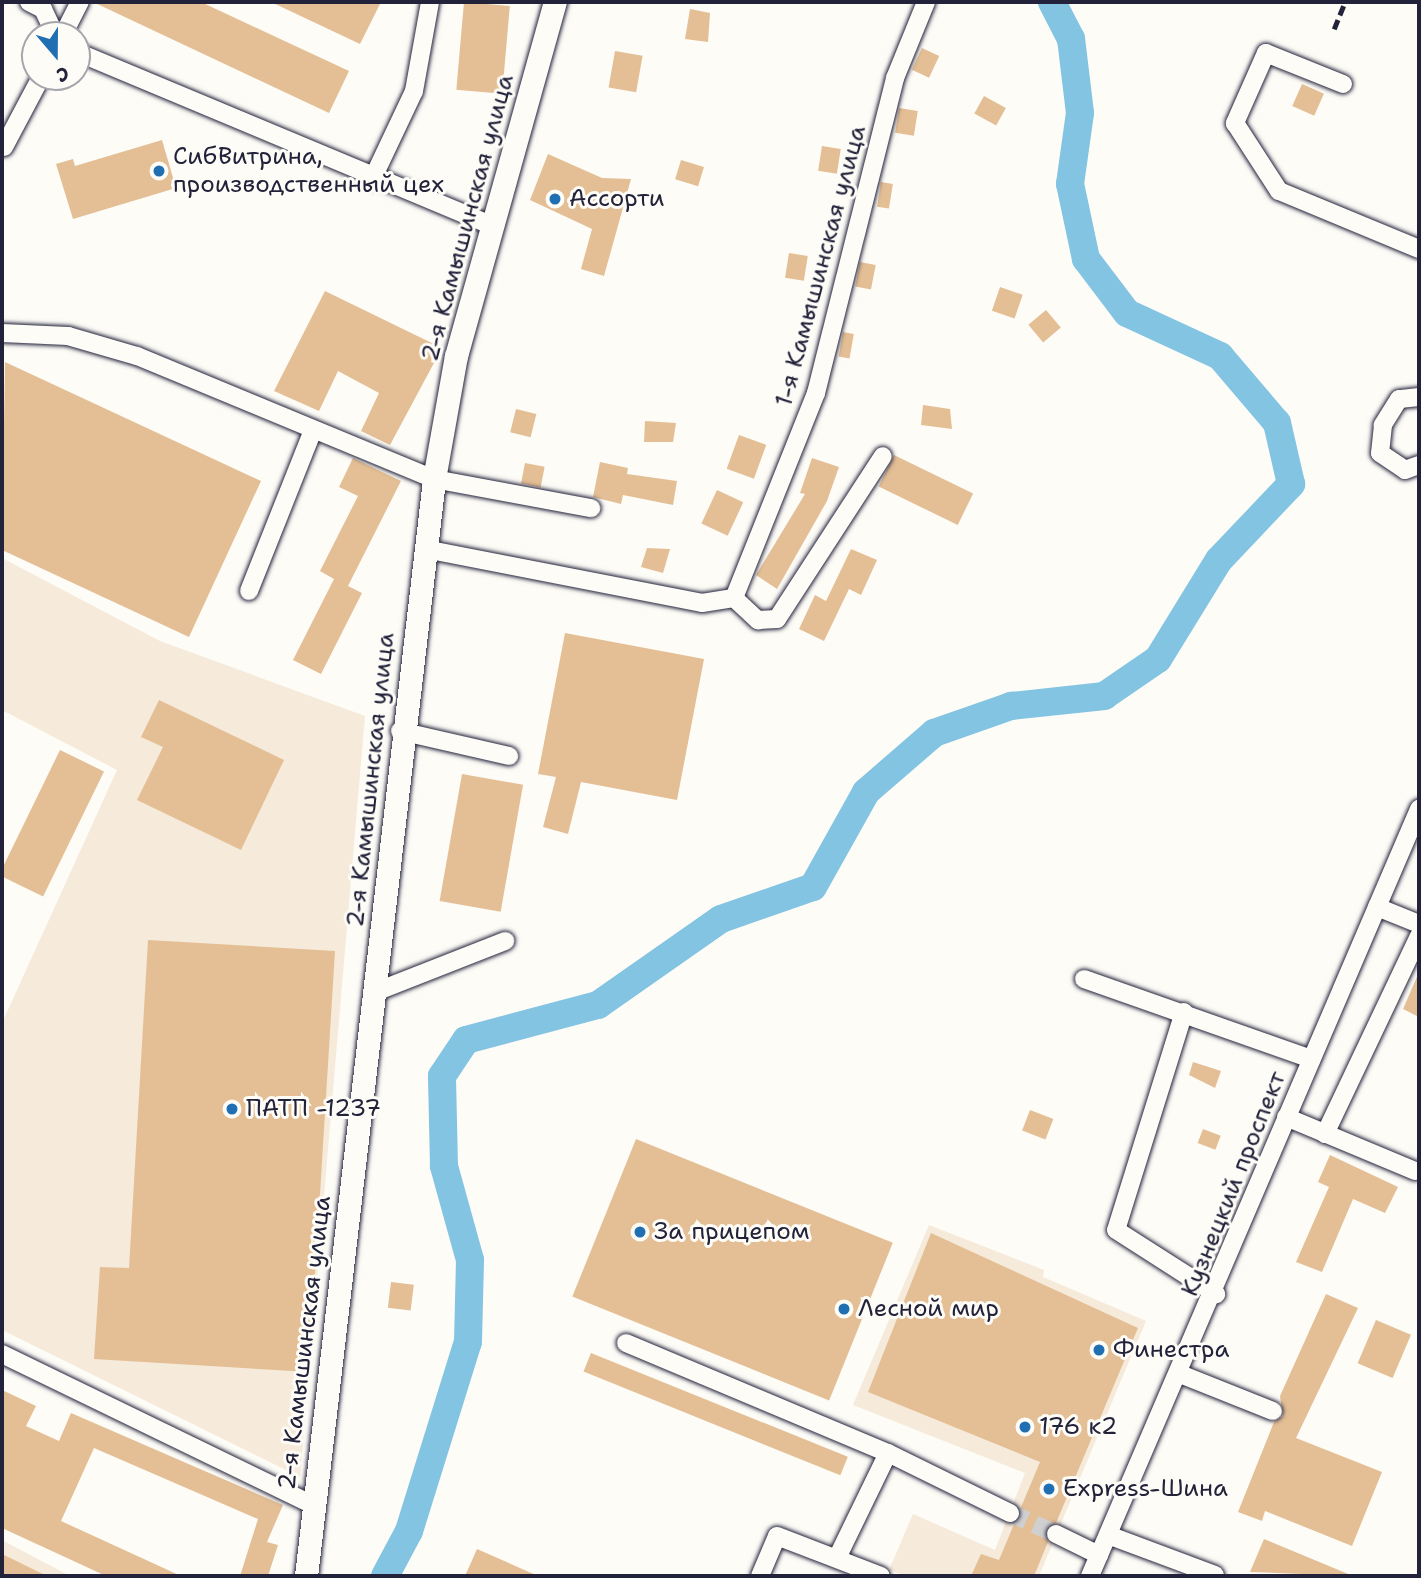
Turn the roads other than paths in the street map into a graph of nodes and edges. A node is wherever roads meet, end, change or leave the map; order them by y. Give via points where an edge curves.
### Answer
1 (29, 2) edge
2 (80, 2) edge
3 (430, 2) edge
4 (555, 2) edge
5 (926, 2) edge
6 (49, 21) edge
7 (70, 21) edge
8 (91, 58) edge
9 (1343, 84) dead end
10 (34, 91) edge
11 (4, 147) dead end
12 (372, 180) junction
13 (492, 226) junction
14 (1419, 249) edge
15 (2, 333) edge
16 (1419, 397) edge
17 (313, 430) junction
18 (883, 456) dead end
19 (1419, 465) edge
20 (434, 479) junction
21 (592, 509) dead end
22 (425, 549) junction
23 (249, 591) dead end
24 (734, 598) junction
25 (400, 731) junction
26 (509, 756) dead end
27 (1419, 809) edge
28 (1377, 907) junction
29 (1419, 924) edge
30 (1419, 936) edge
31 (505, 941) dead end
32 (1084, 979) dead end
33 (375, 992) junction
34 (1184, 1012) junction
35 (1311, 1059) junction
36 (1286, 1117) junction
37 (1325, 1134) junction
38 (1415, 1171) dead end
39 (1216, 1294) junction
40 (626, 1343) dead end
41 (2, 1354) edge
42 (1180, 1374) junction
43 (1273, 1411) dead end
44 (888, 1453) junction
45 (311, 1504) junction
46 (1010, 1513) tunnel mouth
47 (1056, 1534) tunnel mouth
48 (1108, 1535) junction
49 (1099, 1555) junction
50 (837, 1558) junction
51 (1215, 1575) edge
52 (306, 1576) edge
53 (760, 1576) edge
54 (881, 1576) edge
55 (1090, 1576) edge

1 - 6 street via 43,9
2 - 7 street
3 - 12 street via 414,91
4 - 13 main road, 2-я Камышинская улица
5 - 24 street, 1-я Камышинская улица via 895,78 816,393
8 - 12 street
9 - 14 street via 1266,53 1235,123 1279,191
10 - 11 street
12 - 13 street
13 - 20 main road, 2-я Камышинская улица via 456,356
15 - 17 street via 68,336 137,356
16 - 19 street via 1399,399 1383,425 1380,453 1405,470
17 - 20 street
17 - 23 street
18 - 24 street via 778,619 758,620
20 - 21 street
20 - 22 main road, 2-я Камышинская улица
22 - 24 street via 702,603
22 - 25 main road, 2-я Камышинская улица
25 - 26 street
25 - 33 main road, 2-я Камышинская улица
27 - 28 street, Кузнецкий проспект
28 - 29 street
28 - 35 street, Кузнецкий проспект
30 - 37 street
31 - 33 street
32 - 34 street
33 - 45 main road, 2-я Камышинская улица
34 - 35 street
34 - 39 street via 1135,1151 1116,1230
35 - 36 street, Кузнецкий проспект
36 - 37 street
36 - 39 street, Кузнецкий проспект
37 - 38 street
39 - 42 street, Кузнецкий проспект
40 - 44 street
41 - 45 street
42 - 43 street
42 - 48 street, Кузнецкий проспект
44 - 46 street
44 - 50 street
45 - 52 main road, 2-я Камышинская улица
47 - 49 street
48 - 49 street, Кузнецкий проспект
48 - 51 street
49 - 55 street, Кузнецкий проспект
50 - 53 street via 777,1536
50 - 54 street

